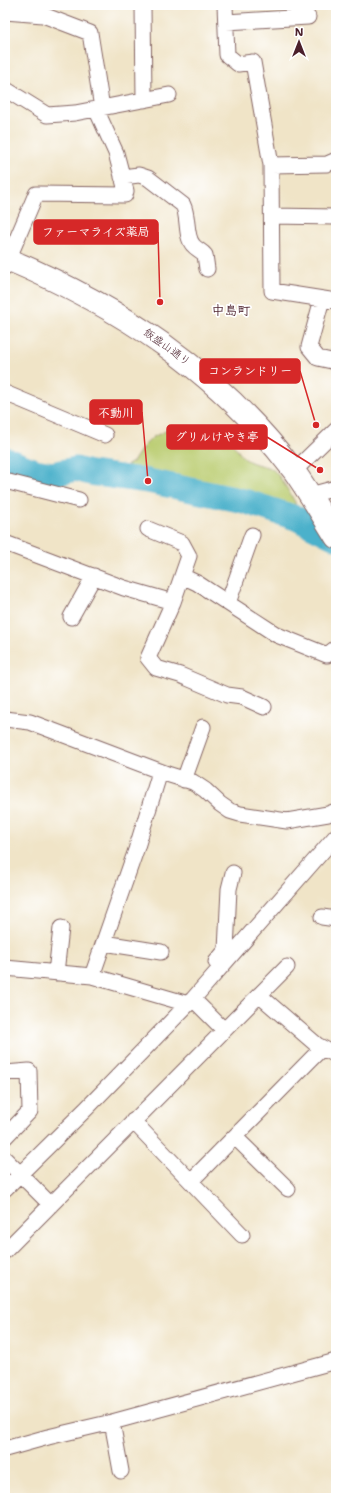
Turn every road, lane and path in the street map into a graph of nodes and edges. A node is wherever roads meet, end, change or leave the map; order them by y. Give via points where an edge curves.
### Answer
1 (143, 5) edge
2 (225, 5) edge
3 (5, 12) edge
4 (308, 17) dead end
5 (226, 22) junction
6 (5, 89) edge
7 (169, 96) dead end
8 (144, 100) junction
9 (99, 109) junction
10 (336, 160) edge
11 (271, 165) junction
12 (122, 177) junction
13 (272, 216) junction
14 (336, 217) edge
15 (6, 262) edge
16 (206, 269) dead end
17 (329, 300) edge
18 (336, 362) edge
19 (5, 393) edge
20 (336, 430) edge
21 (106, 435) dead end
22 (294, 471) junction
23 (5, 481) edge
24 (336, 488) edge
25 (310, 495) junction
26 (79, 500) dead end
27 (148, 529) dead end
28 (334, 533) edge
29 (252, 535) dead end
30 (5, 544) edge
31 (94, 576) junction
32 (182, 576) junction
33 (173, 602) junction
34 (228, 603) junction
35 (71, 617) dead end
36 (336, 648) edge
37 (264, 707) dead end
38 (5, 719) edge
39 (203, 727) dead end
40 (160, 772) junction
41 (184, 780) junction
42 (336, 811) edge
43 (336, 836) edge
44 (233, 873) dead end
45 (61, 928) dead end
46 (104, 943) junction
47 (161, 952) dead end
48 (287, 967) dead end
49 (5, 968) edge
50 (56, 972) junction
51 (92, 976) junction
52 (258, 995) junction
53 (188, 1002) junction
54 (224, 1030) junction
55 (322, 1048) junction
56 (336, 1055) edge
57 (5, 1073) edge
58 (133, 1120) junction
59 (5, 1137) edge
60 (235, 1137) junction
61 (5, 1159) edge
62 (20, 1174) junction
63 (191, 1181) junction
64 (5, 1189) edge
65 (288, 1189) dead end
66 (51, 1205) junction
67 (242, 1235) dead end
68 (5, 1251) edge
69 (336, 1360) edge
70 (112, 1422) junction
71 (5, 1448) edge
72 (121, 1471) dead end

1 - 8 street
2 - 5 street
3 - 9 street via 42,15 90,33
4 - 5 street
5 - 11 street via 227,55 238,64 253,62
6 - 9 street via 47,116
7 - 8 street
8 - 9 street
9 - 12 street via 116,153
10 - 11 street via 327,164
11 - 13 street
12 - 15 street via 125,195 36,194
12 - 16 street via 139,175 148,178 183,205 189,237 193,245 205,255
13 - 14 street
13 - 17 street via 272,291
15 - 22 street, 飯盛山通り via 97,302 181,356 230,398
17 - 18 street via 309,347 318,358
19 - 21 street
20 - 22 street
22 - 25 street, 飯盛山通り
23 - 26 street
24 - 25 street
25 - 28 street, 飯盛山通り
27 - 32 street via 182,543 189,556
29 - 34 street
30 - 31 street
31 - 33 street via 124,588
31 - 35 street
32 - 33 street
32 - 34 street
33 - 37 street via 148,658 156,668
34 - 36 street via 277,634 327,655
38 - 40 street via 30,722
39 - 41 street
40 - 41 street
40 - 46 street
41 - 42 street via 193,782 230,811 240,814 287,821
43 - 53 street
44 - 53 street via 229,889 226,950
45 - 50 street
46 - 47 street
46 - 51 street
48 - 52 street
49 - 50 street
50 - 51 street
51 - 53 street
52 - 54 street
52 - 55 street
53 - 54 street
53 - 62 street
54 - 58 street
55 - 56 street
55 - 60 street
57 - 59 street via 29,1071 30,1111
58 - 63 street
58 - 66 street
60 - 63 street
60 - 65 street
61 - 62 street
62 - 64 street
62 - 66 street
63 - 67 street
66 - 68 street
69 - 70 street
70 - 71 street
70 - 72 street

